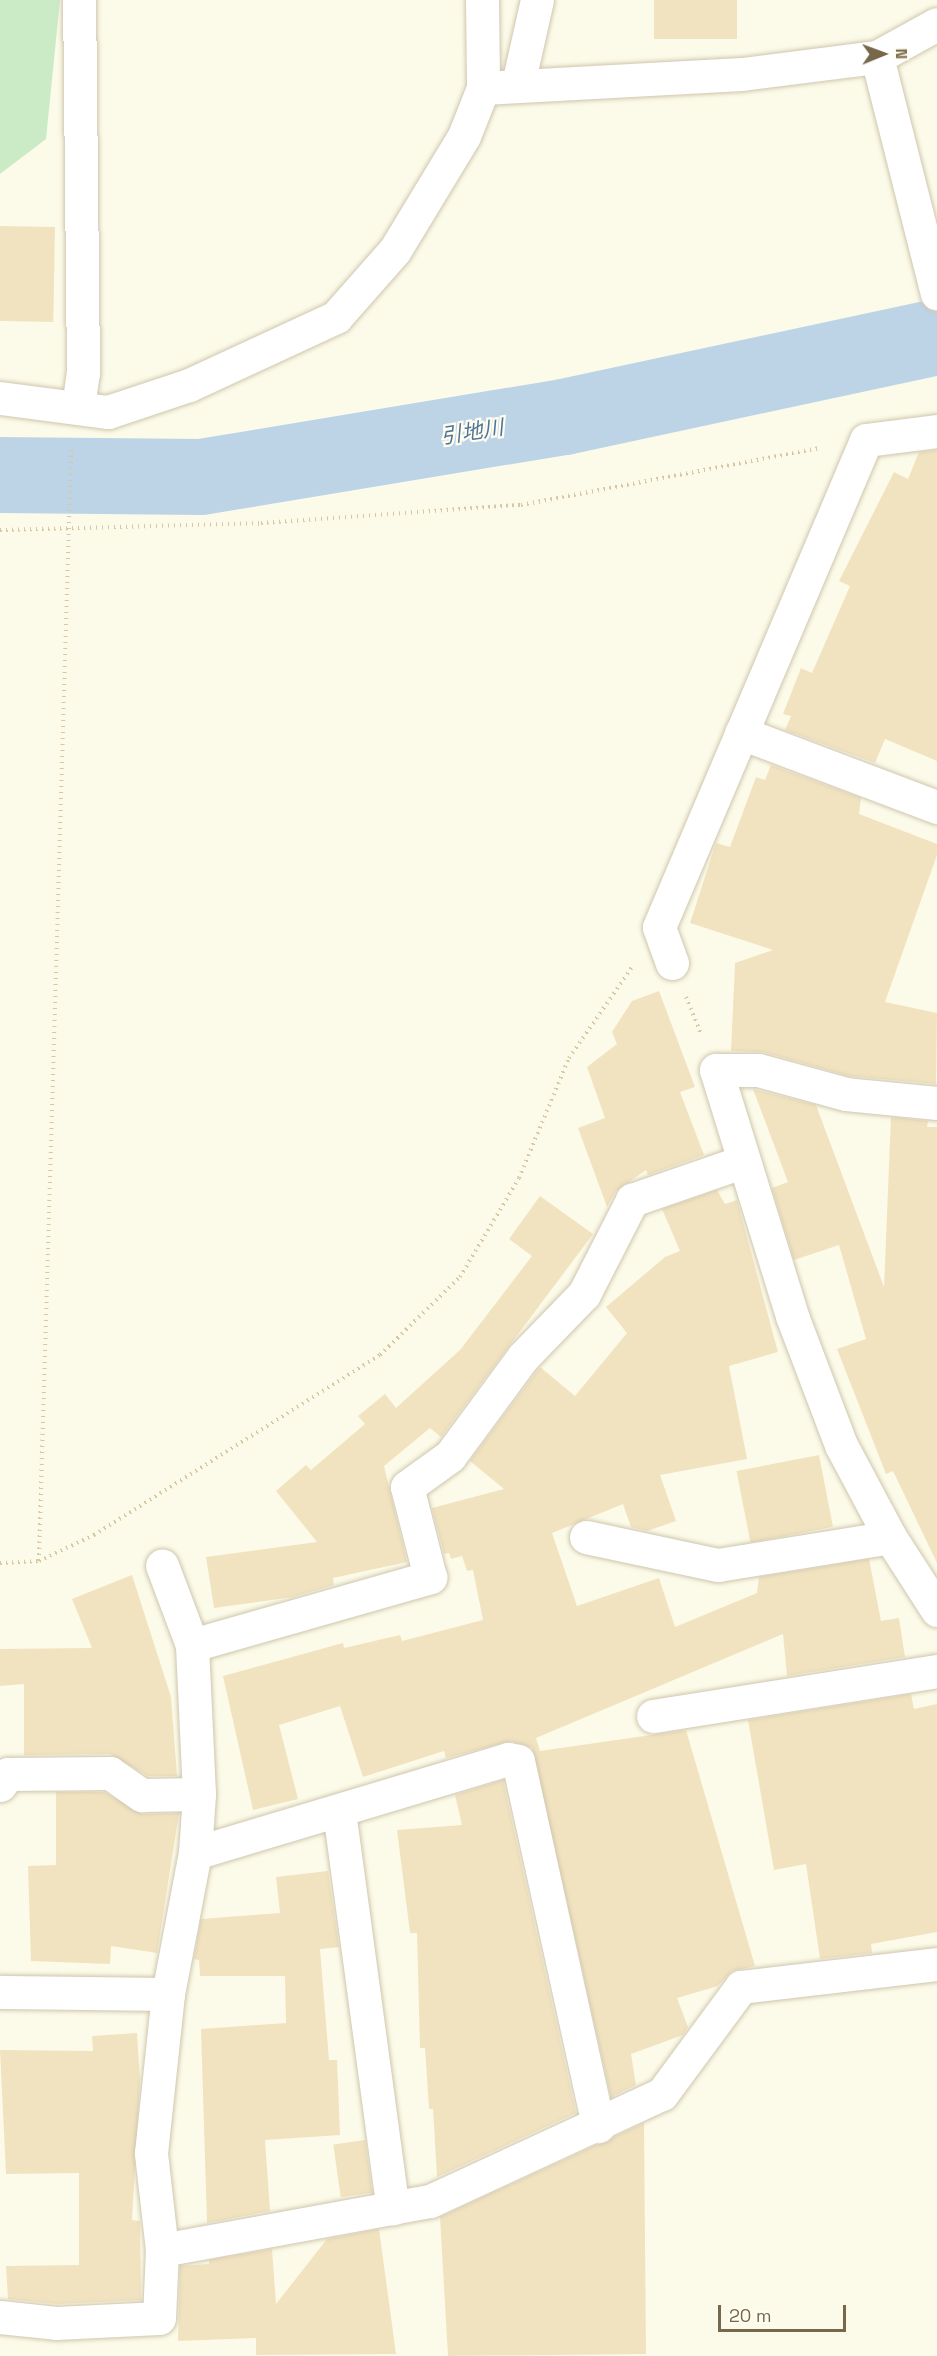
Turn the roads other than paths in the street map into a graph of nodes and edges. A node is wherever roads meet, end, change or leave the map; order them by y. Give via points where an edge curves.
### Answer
1 (79, 0) edge
2 (482, 0) edge
3 (537, 0) edge
4 (937, 24) edge
5 (877, 57) junction
6 (518, 84) junction
7 (483, 88) junction
8 (934, 283) edge
9 (0, 398) edge
10 (78, 407) junction
11 (937, 431) edge
12 (741, 733) junction
13 (937, 807) edge
14 (672, 963) road end
15 (937, 1103) edge
16 (742, 1162) junction
17 (586, 1537) dead end
18 (890, 1537) junction
19 (162, 1565) dead end
20 (935, 1600) edge
21 (192, 1645) junction
22 (937, 1671) edge
23 (653, 1716) dead end
24 (0, 1785) edge
25 (199, 1794) junction
26 (339, 1811) junction
27 (195, 1853) junction
28 (937, 1964) edge
29 (0, 1992) edge
30 (168, 1994) junction
31 (598, 2126) junction
32 (393, 2208) junction
33 (162, 2250) junction
34 (0, 2317) edge

1 - 10 street via 83,373
2 - 7 street
3 - 6 street
4 - 5 street
5 - 6 street via 742,74
5 - 8 street
6 - 7 street
7 - 10 street via 464,136 395,250 336,317 189,385 108,412
9 - 10 street
11 - 12 street via 866,440
12 - 13 street
12 - 14 street via 660,927
15 - 16 street via 846,1094 758,1070 716,1070
16 - 18 street via 792,1316 840,1445
16 - 21 street via 632,1200 584,1294 524,1357 450,1456 407,1487 430,1577
17 - 18 street via 718,1565
18 - 20 street
19 - 21 street
21 - 25 street
22 - 23 street
24 - 25 street via 8,1774 110,1773 142,1795
25 - 27 street
26 - 27 street
26 - 31 street via 508,1759 518,1761
26 - 32 street
27 - 30 street
28 - 31 street via 741,1987 662,2094
29 - 30 street
30 - 33 street via 151,2153
31 - 32 street via 430,2201
32 - 33 street
33 - 34 street via 159,2318 56,2323

